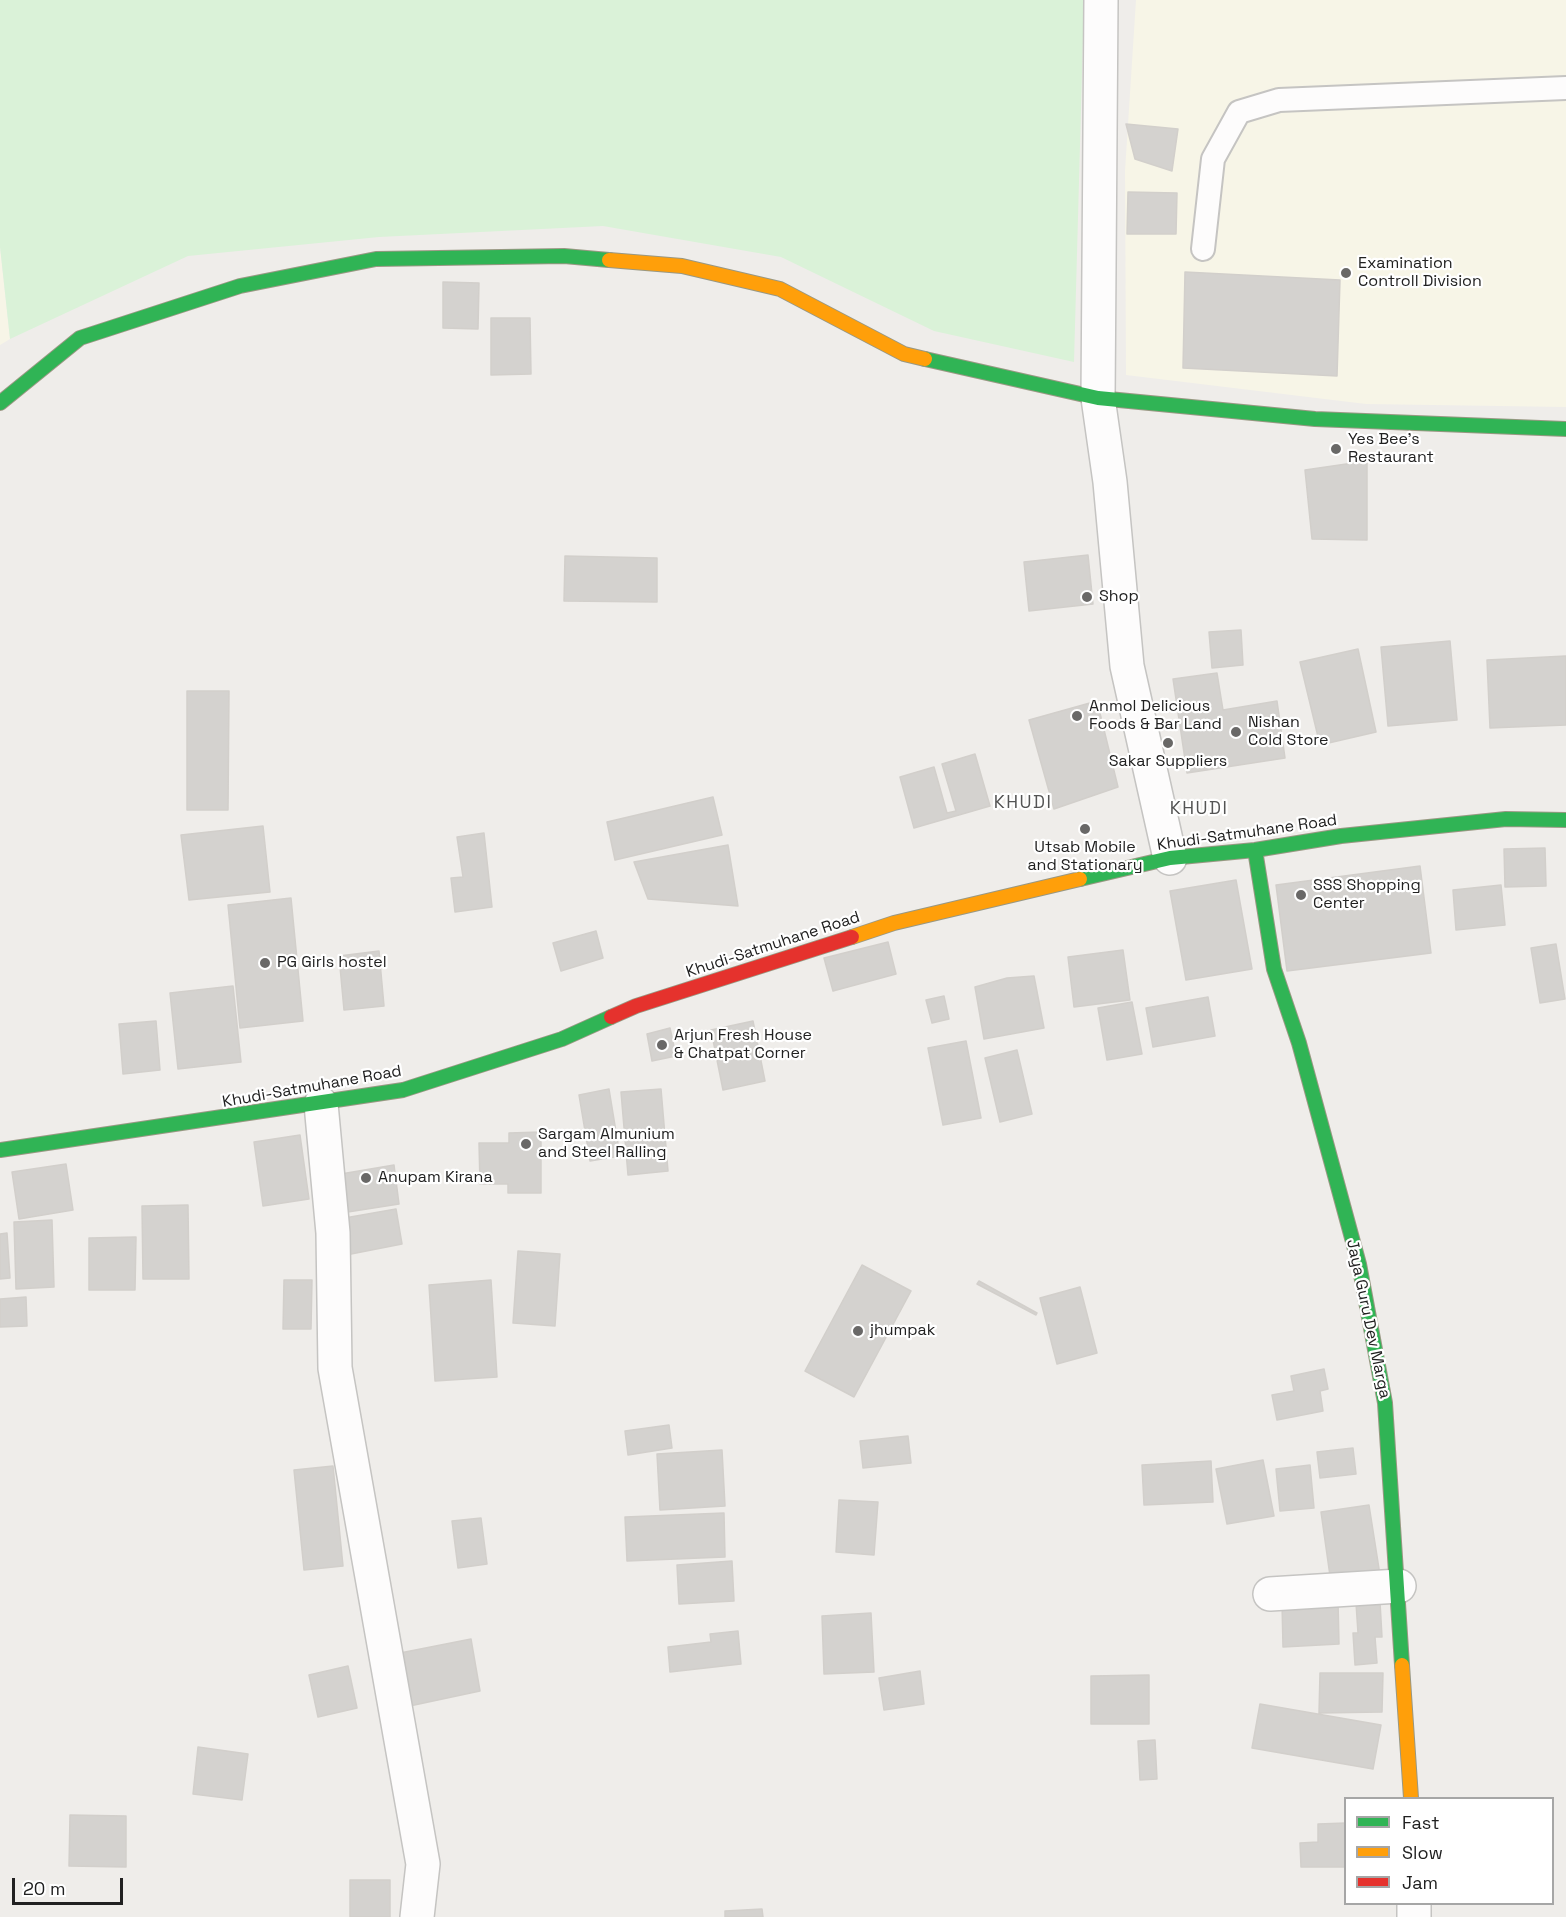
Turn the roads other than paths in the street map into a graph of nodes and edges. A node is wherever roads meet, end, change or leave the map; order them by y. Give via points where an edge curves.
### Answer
1 (1101, 0) edge
2 (1566, 88) edge
3 (1203, 249) dead end
4 (1098, 398) junction
5 (0, 404) edge
6 (1566, 429) edge
7 (1566, 820) edge
8 (1255, 850) junction
9 (1170, 858) junction
10 (321, 1104) junction
11 (0, 1150) edge
12 (1399, 1586) junction
13 (1270, 1594) dead end
14 (1411, 1797) edge
15 (417, 1917) edge

1 - 4 street
2 - 3 lane via 1279,100 1239,112 1213,159
4 - 5 street via 904,354 780,289 682,266 564,256 376,259 240,286 80,338
4 - 6 street via 1315,419
4 - 9 street via 1127,666
7 - 8 street, Khudi-Satmuhane Road via 1506,819 1341,836
8 - 9 street, Khudi-Satmuhane Road
8 - 12 street, Jaya Guru Dev Marga via 1274,969 1299,1043 1359,1264 1385,1403
9 - 10 street, Khudi-Satmuhane Road via 894,923 636,1006 562,1039 480,1067 403,1090
10 - 11 street, Khudi-Satmuhane Road
10 - 15 street via 333,1233 335,1368 423,1864
12 - 13 street
12 - 14 street, Jaya Guru Dev Marga

